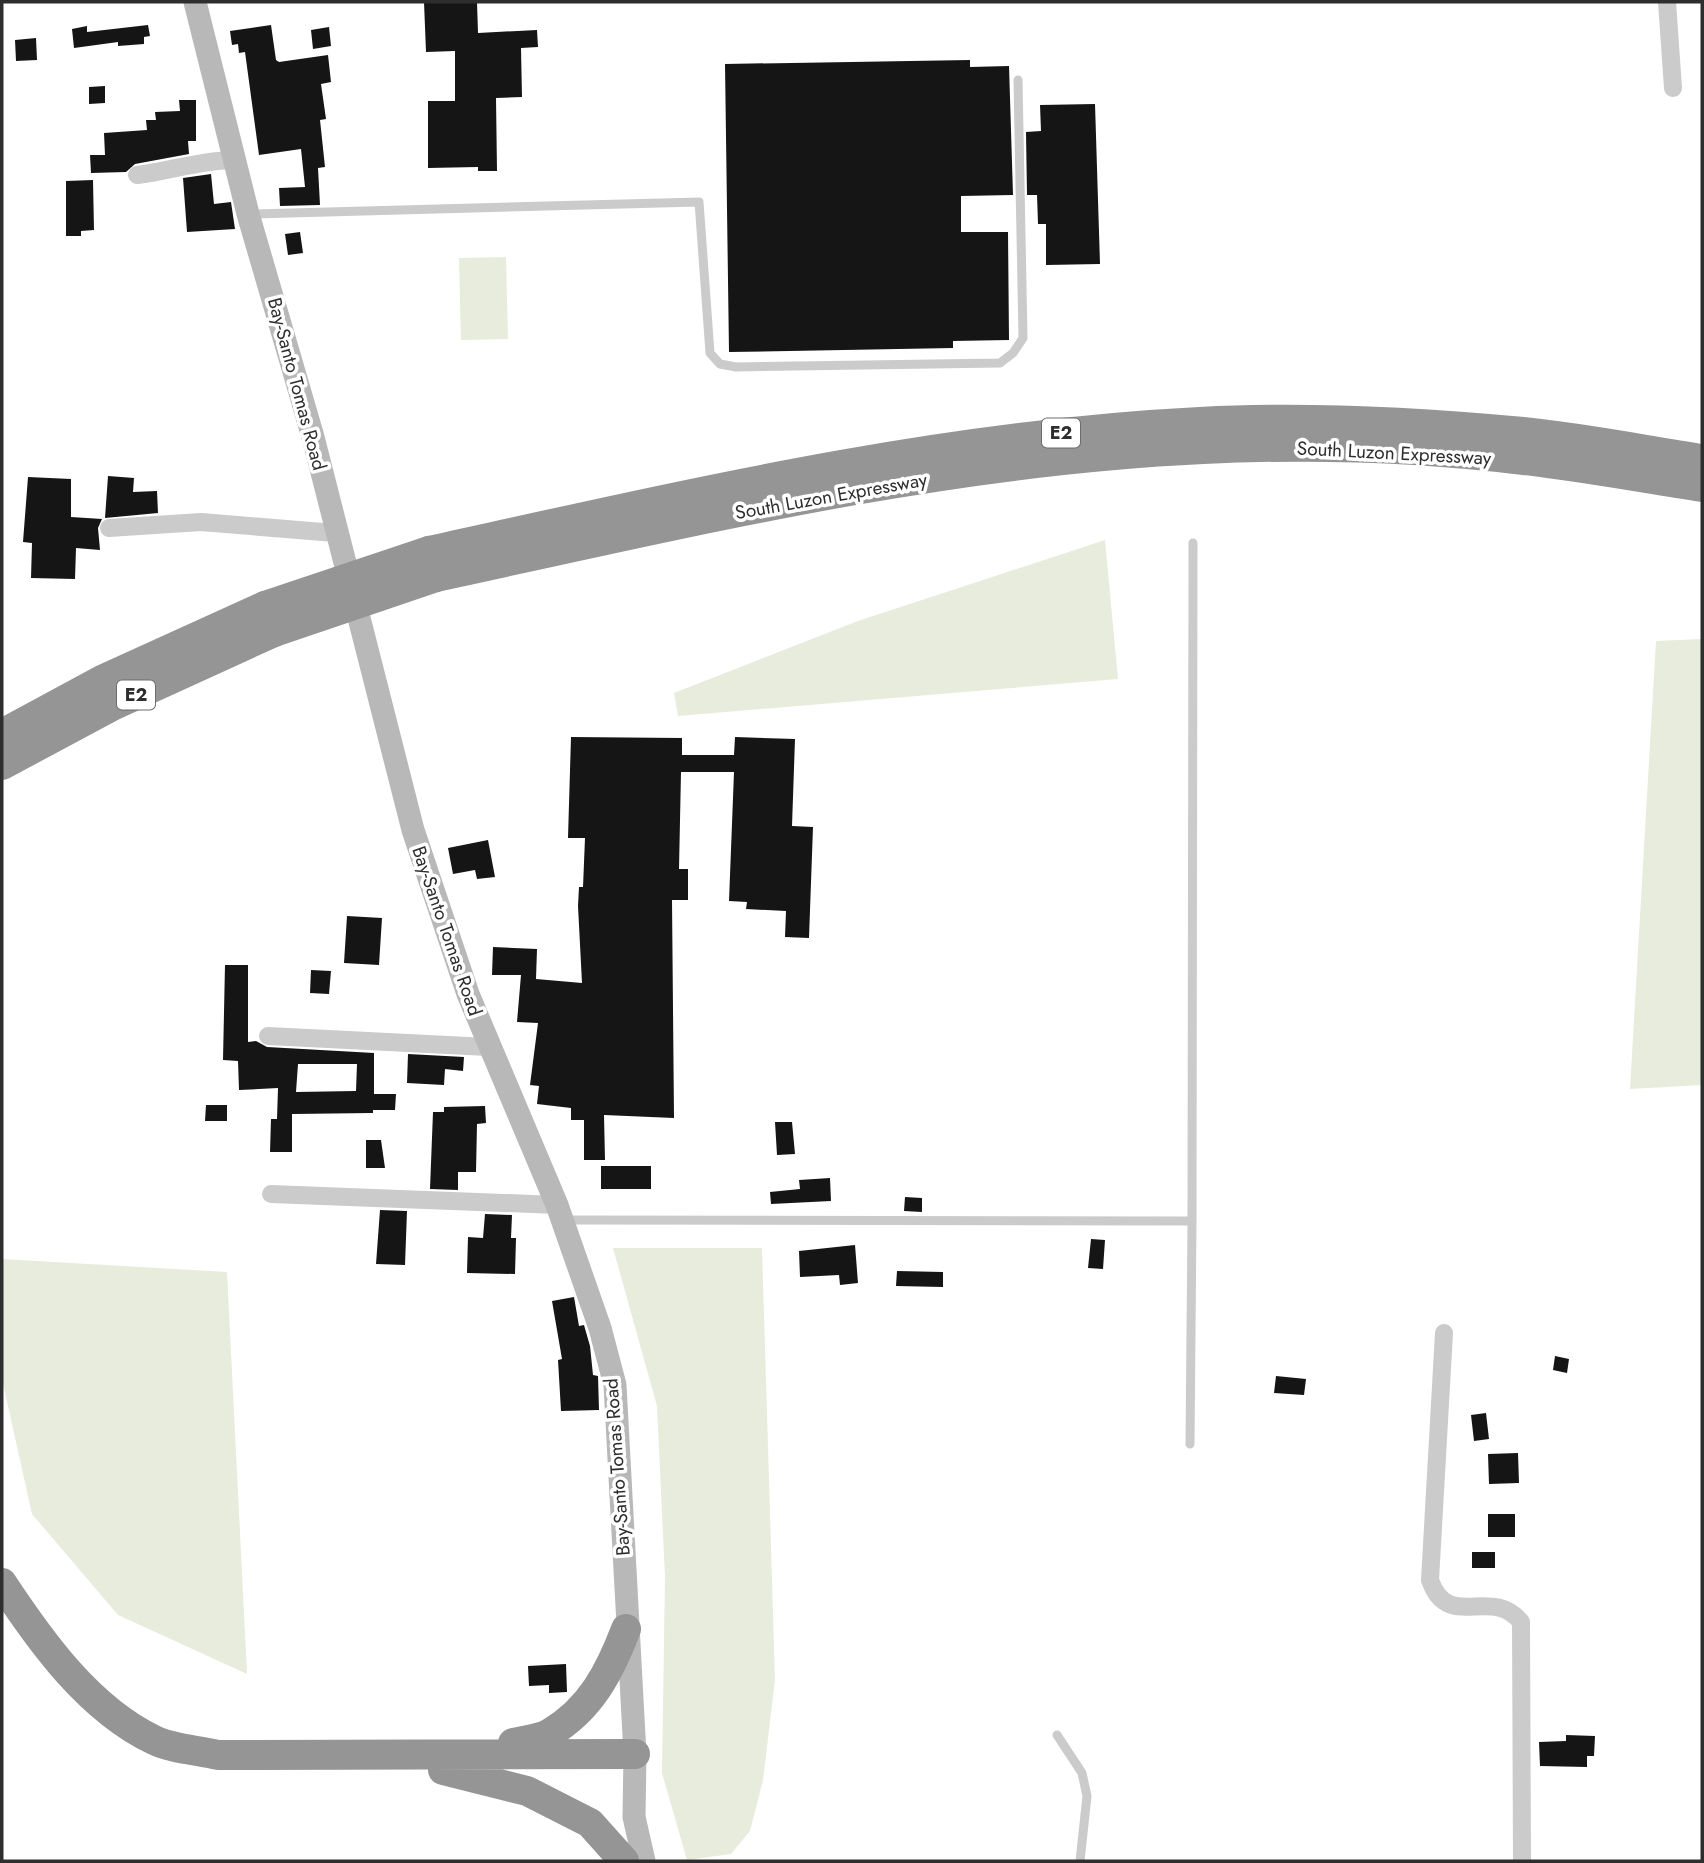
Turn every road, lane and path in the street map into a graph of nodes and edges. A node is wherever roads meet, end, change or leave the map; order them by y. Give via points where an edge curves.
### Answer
1 (195, 2) edge
2 (1667, 2) edge
3 (1018, 80) dead end
4 (1673, 88) dead end
5 (235, 160) junction
6 (138, 175) dead end
7 (248, 214) junction
8 (1702, 459) edge
9 (1702, 487) edge
10 (109, 528) dead end
11 (335, 533) junction
12 (1193, 543) dead end
13 (432, 564) junction
14 (270, 619) junction
15 (2, 734) edge
16 (2, 765) edge
17 (268, 1036) dead end
18 (488, 1047) junction
19 (271, 1195) dead end
20 (559, 1213) junction
21 (1192, 1221) junction
22 (1444, 1333) dead end
23 (1190, 1444) dead end
24 (2, 1583) edge
25 (2, 1612) edge
26 (626, 1629) junction
27 (1057, 1735) dead end
28 (469, 1753) junction
29 (634, 1762) junction
30 (443, 1770) junction
31 (624, 1861) edge
32 (644, 1861) edge
33 (1080, 1861) edge
34 (1522, 1861) edge

1 - 5 main road, Bay-Santo Tomas Road
2 - 4 street
3 - 7 lane via 1023,338 1000,363 720,364 710,353 699,202
5 - 6 street via 211,160
5 - 7 main road, Bay-Santo Tomas Road
7 - 11 main road, Bay-Santo Tomas Road via 313,437
8 - 13 highway, South Luzon Expressway / E2 via 1513,431 1366,421 1201,422 1009,438 755,479
9 - 13 highway, South Luzon Expressway / E2 via 1523,460 1365,448 1203,449 1013,465
10 - 11 street via 201,522
11 - 18 main road, Bay-Santo Tomas Road via 413,830
12 - 21 lane
13 - 14 highway, South Luzon Expressway / E2, bridge
14 - 15 highway, South Luzon Expressway / E2 via 102,680
14 - 16 highway, South Luzon Expressway / E2
17 - 18 street
18 - 20 main road, Bay-Santo Tomas Road
19 - 20 street
20 - 21 lane
20 - 26 main road, Bay-Santo Tomas Road via 615,1385
21 - 23 lane
22 - 34 street via 1430,1580 1436,1596 1448,1605 1496,1606 1511,1610 1521,1622
24 - 28 highway via 38,1638 116,1719 157,1742 218,1755
25 - 30 highway via 26,1648 106,1732 151,1758 216,1771
26 - 28 highway via 611,1669 583,1708 548,1734
26 - 29 main road, Bay-Santo Tomas Road
27 - 33 lane via 1082,1773 1087,1796
28 - 29 highway
29 - 30 highway
29 - 32 main road, Bay-Santo Tomas Road via 634,1817
30 - 31 highway via 527,1791 590,1823

